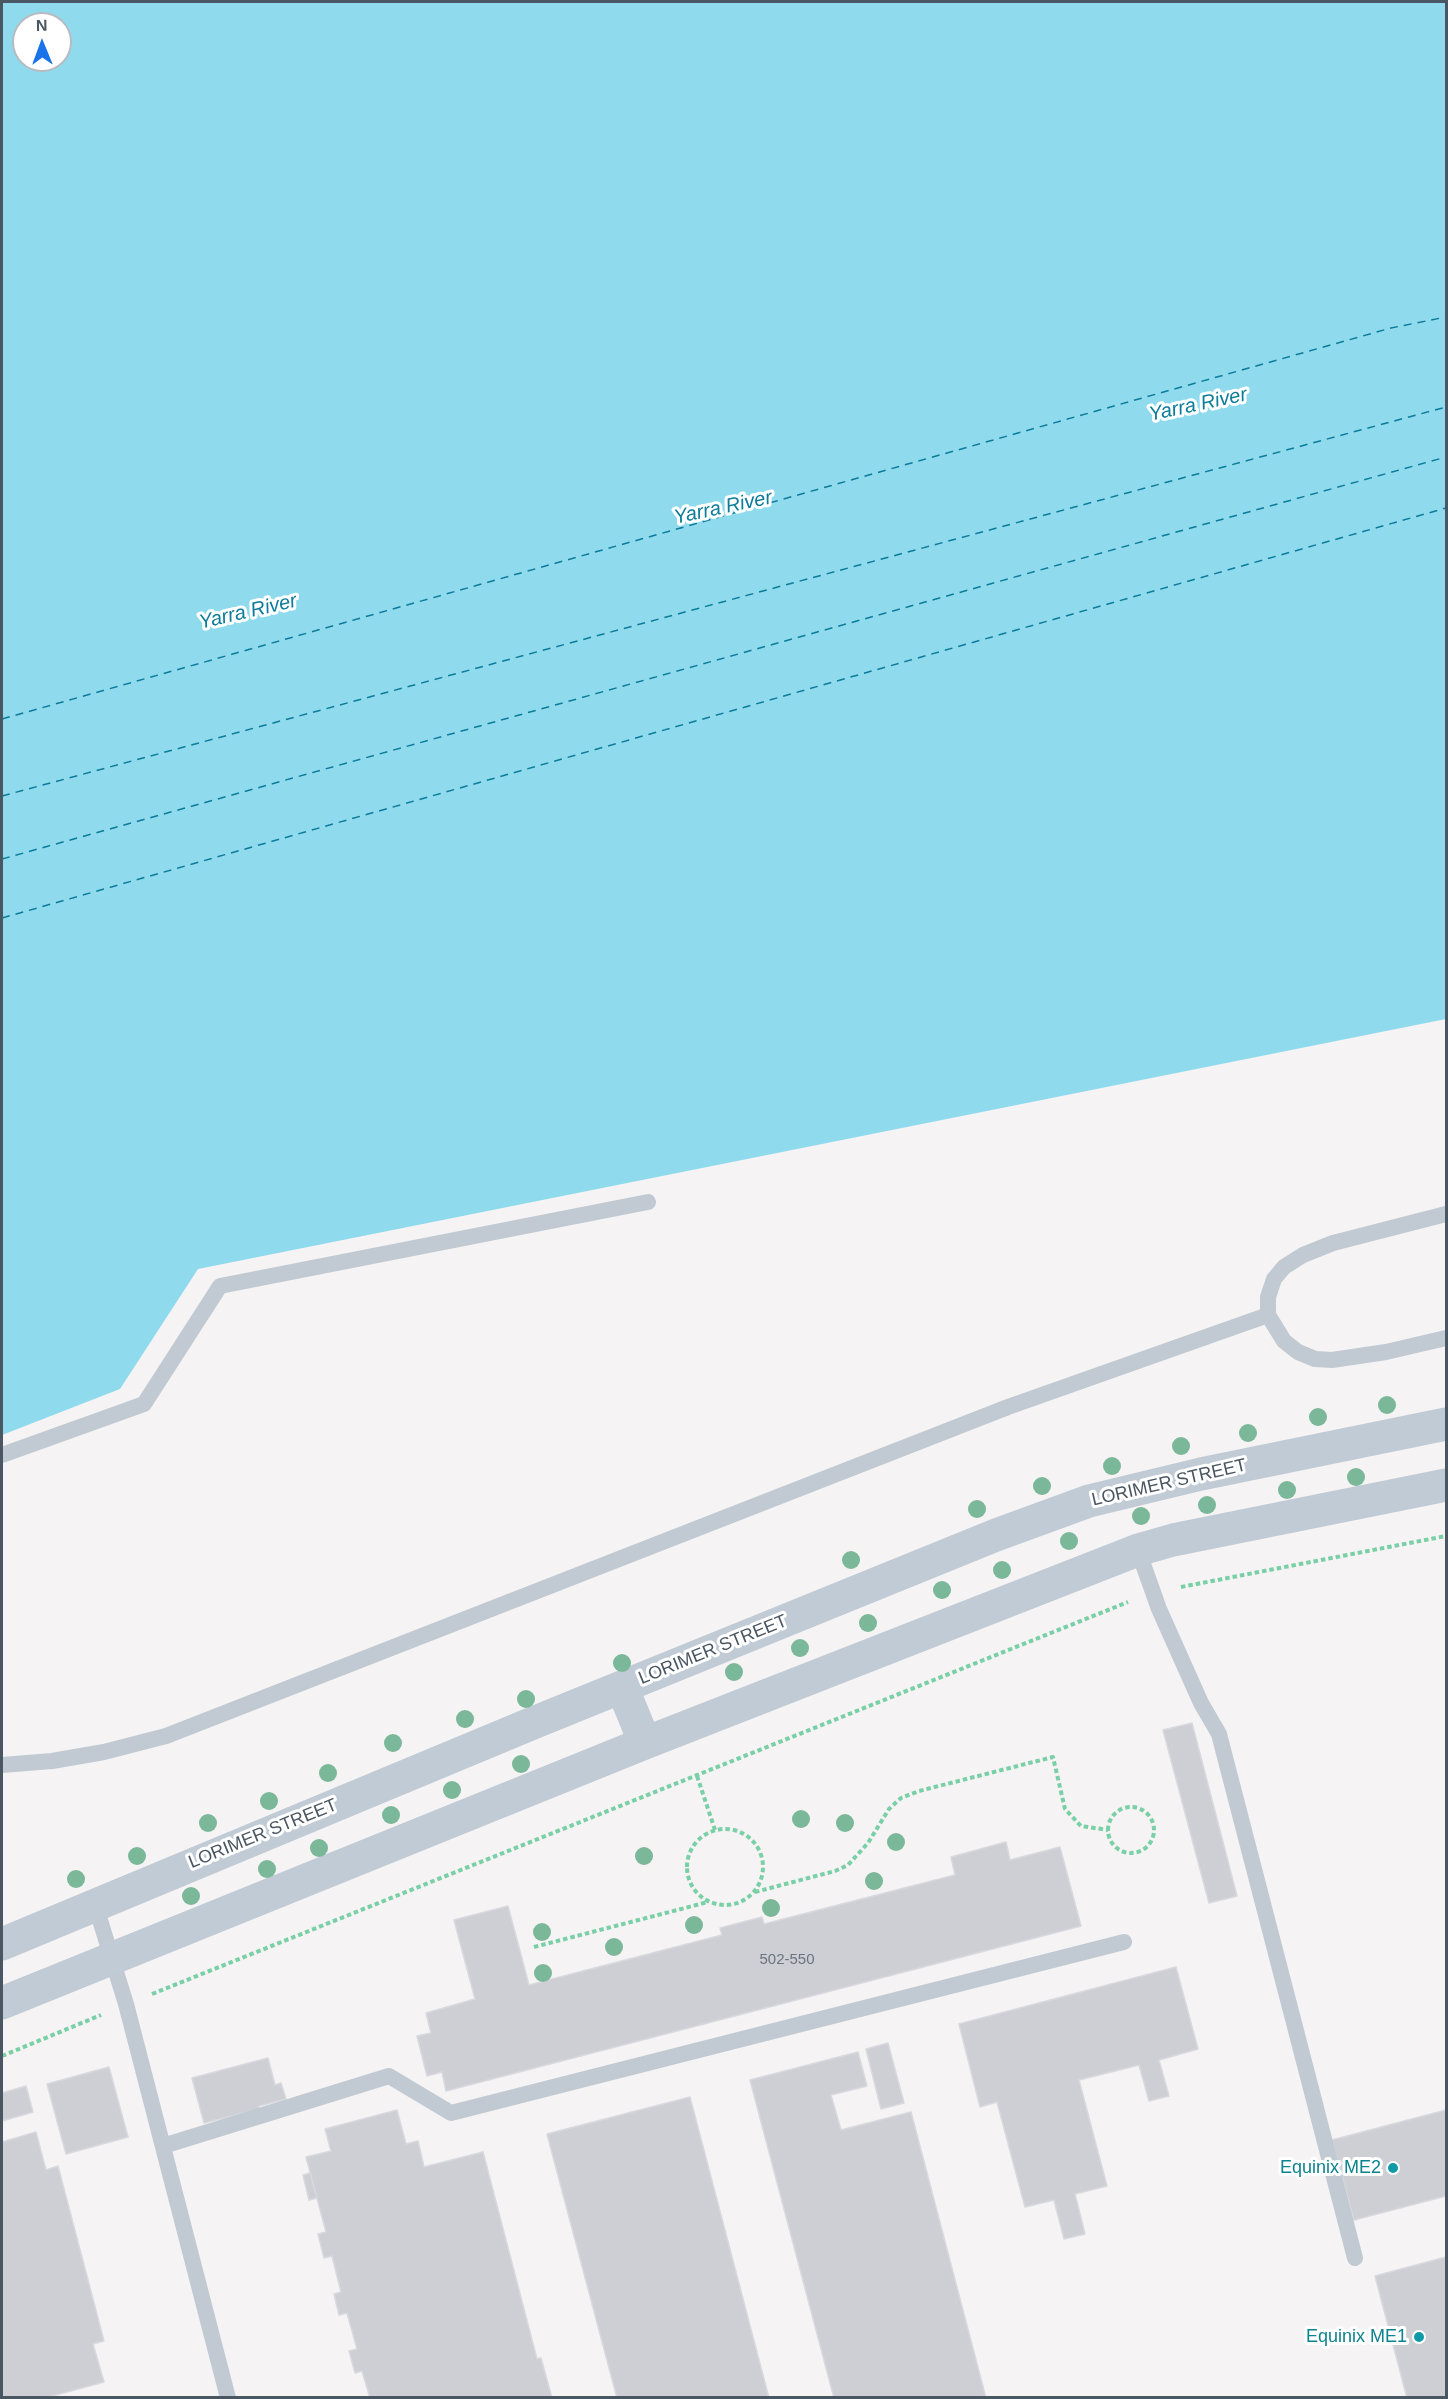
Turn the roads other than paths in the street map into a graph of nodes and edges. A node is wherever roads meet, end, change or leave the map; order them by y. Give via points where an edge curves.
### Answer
1 (648, 1202) dead end
2 (1446, 1214) edge
3 (1268, 1315) junction
4 (1446, 1338) edge
5 (1446, 1424) edge
6 (2, 1455) edge
7 (1446, 1485) edge
8 (1138, 1550) junction
9 (622, 1687) junction
10 (645, 1743) junction
11 (2, 1765) edge
12 (95, 1904) junction
13 (1124, 1942) dead end
14 (2, 1944) edge
15 (112, 1958) junction
16 (2, 2003) edge
17 (164, 2146) junction
18 (1355, 2258) dead end
19 (228, 2397) edge

1 - 6 lane via 220,1286 144,1404
2 - 3 lane via 1333,1243 1303,1255 1274,1279
3 - 4 lane via 1284,1341 1315,1359 1386,1352
3 - 11 lane via 1008,1407 166,1736 94,1754
5 - 9 main road, LORIMER STREET via 1089,1501
7 - 8 main road
8 - 10 main road
8 - 18 lane via 1200,1702 1219,1734
9 - 10 main road
9 - 12 main road, LORIMER STREET
10 - 15 main road
12 - 14 main road, LORIMER STREET
12 - 15 lane
13 - 17 lane via 451,2114 389,2076
15 - 16 main road
15 - 17 lane
17 - 19 lane

